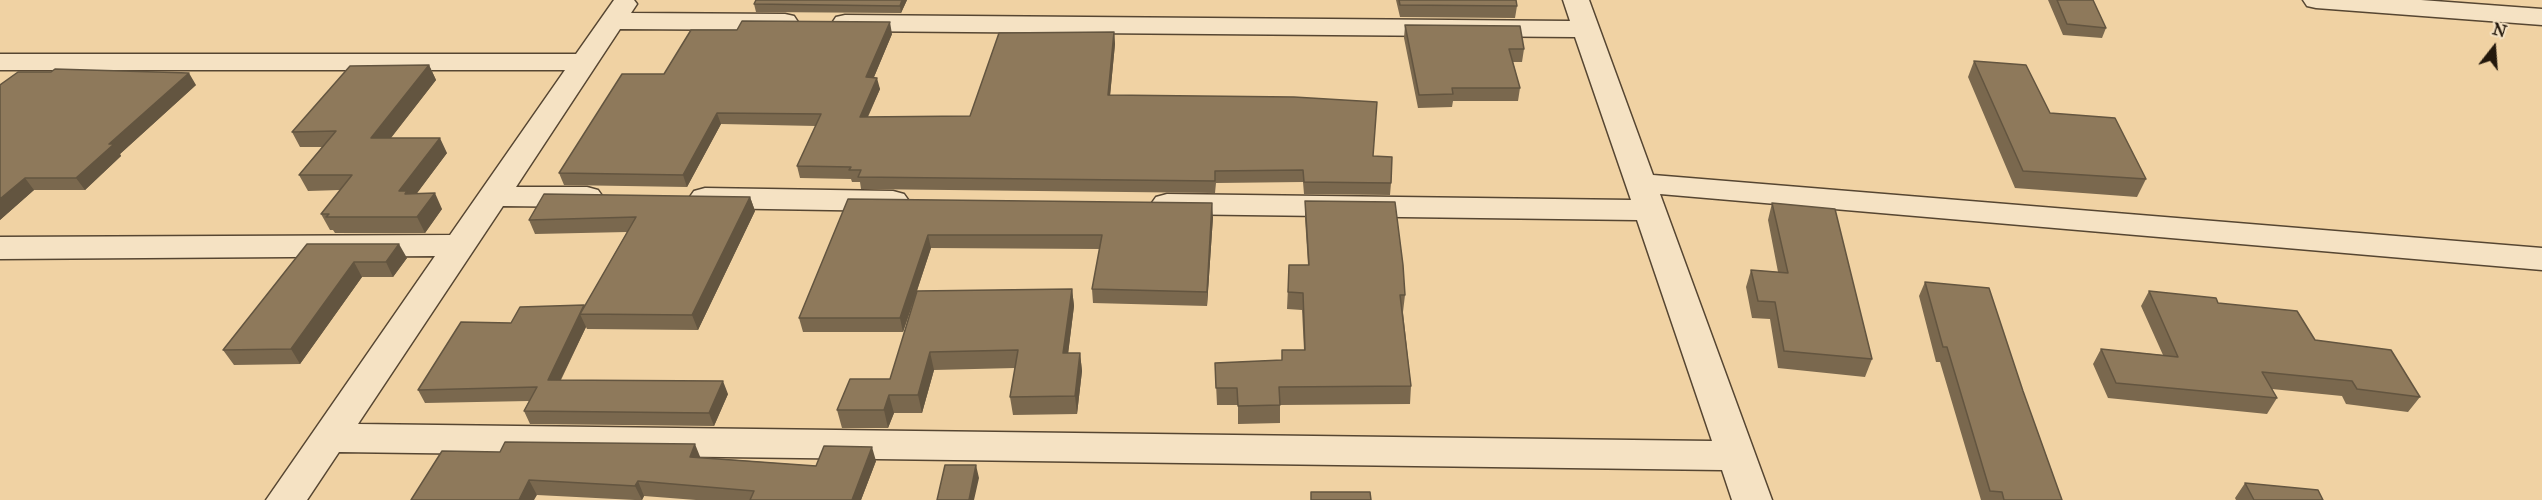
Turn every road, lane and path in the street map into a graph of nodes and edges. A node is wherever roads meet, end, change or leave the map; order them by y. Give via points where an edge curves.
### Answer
1 (2316, 0) edge
2 (620, 11) edge
3 (1581, 14) edge
4 (2542, 17) edge
5 (0, 62) edge
6 (585, 62) junction
7 (493, 196) junction
8 (1645, 196) junction
9 (612, 197) edge
10 (672, 198) edge
11 (922, 201) edge
12 (1137, 204) edge
13 (460, 245) junction
14 (0, 248) edge
15 (2542, 259) edge
16 (328, 438) junction
17 (1736, 456) junction
18 (286, 500) edge
19 (1752, 500) edge

1 - 4 street
2 - 3 street
2 - 6 street
3 - 8 street
5 - 6 street
6 - 7 street
7 - 9 street
7 - 13 street
8 - 12 street
8 - 15 street
8 - 17 street
10 - 11 street
13 - 14 street
13 - 16 street
16 - 17 street
16 - 18 street
17 - 19 street

